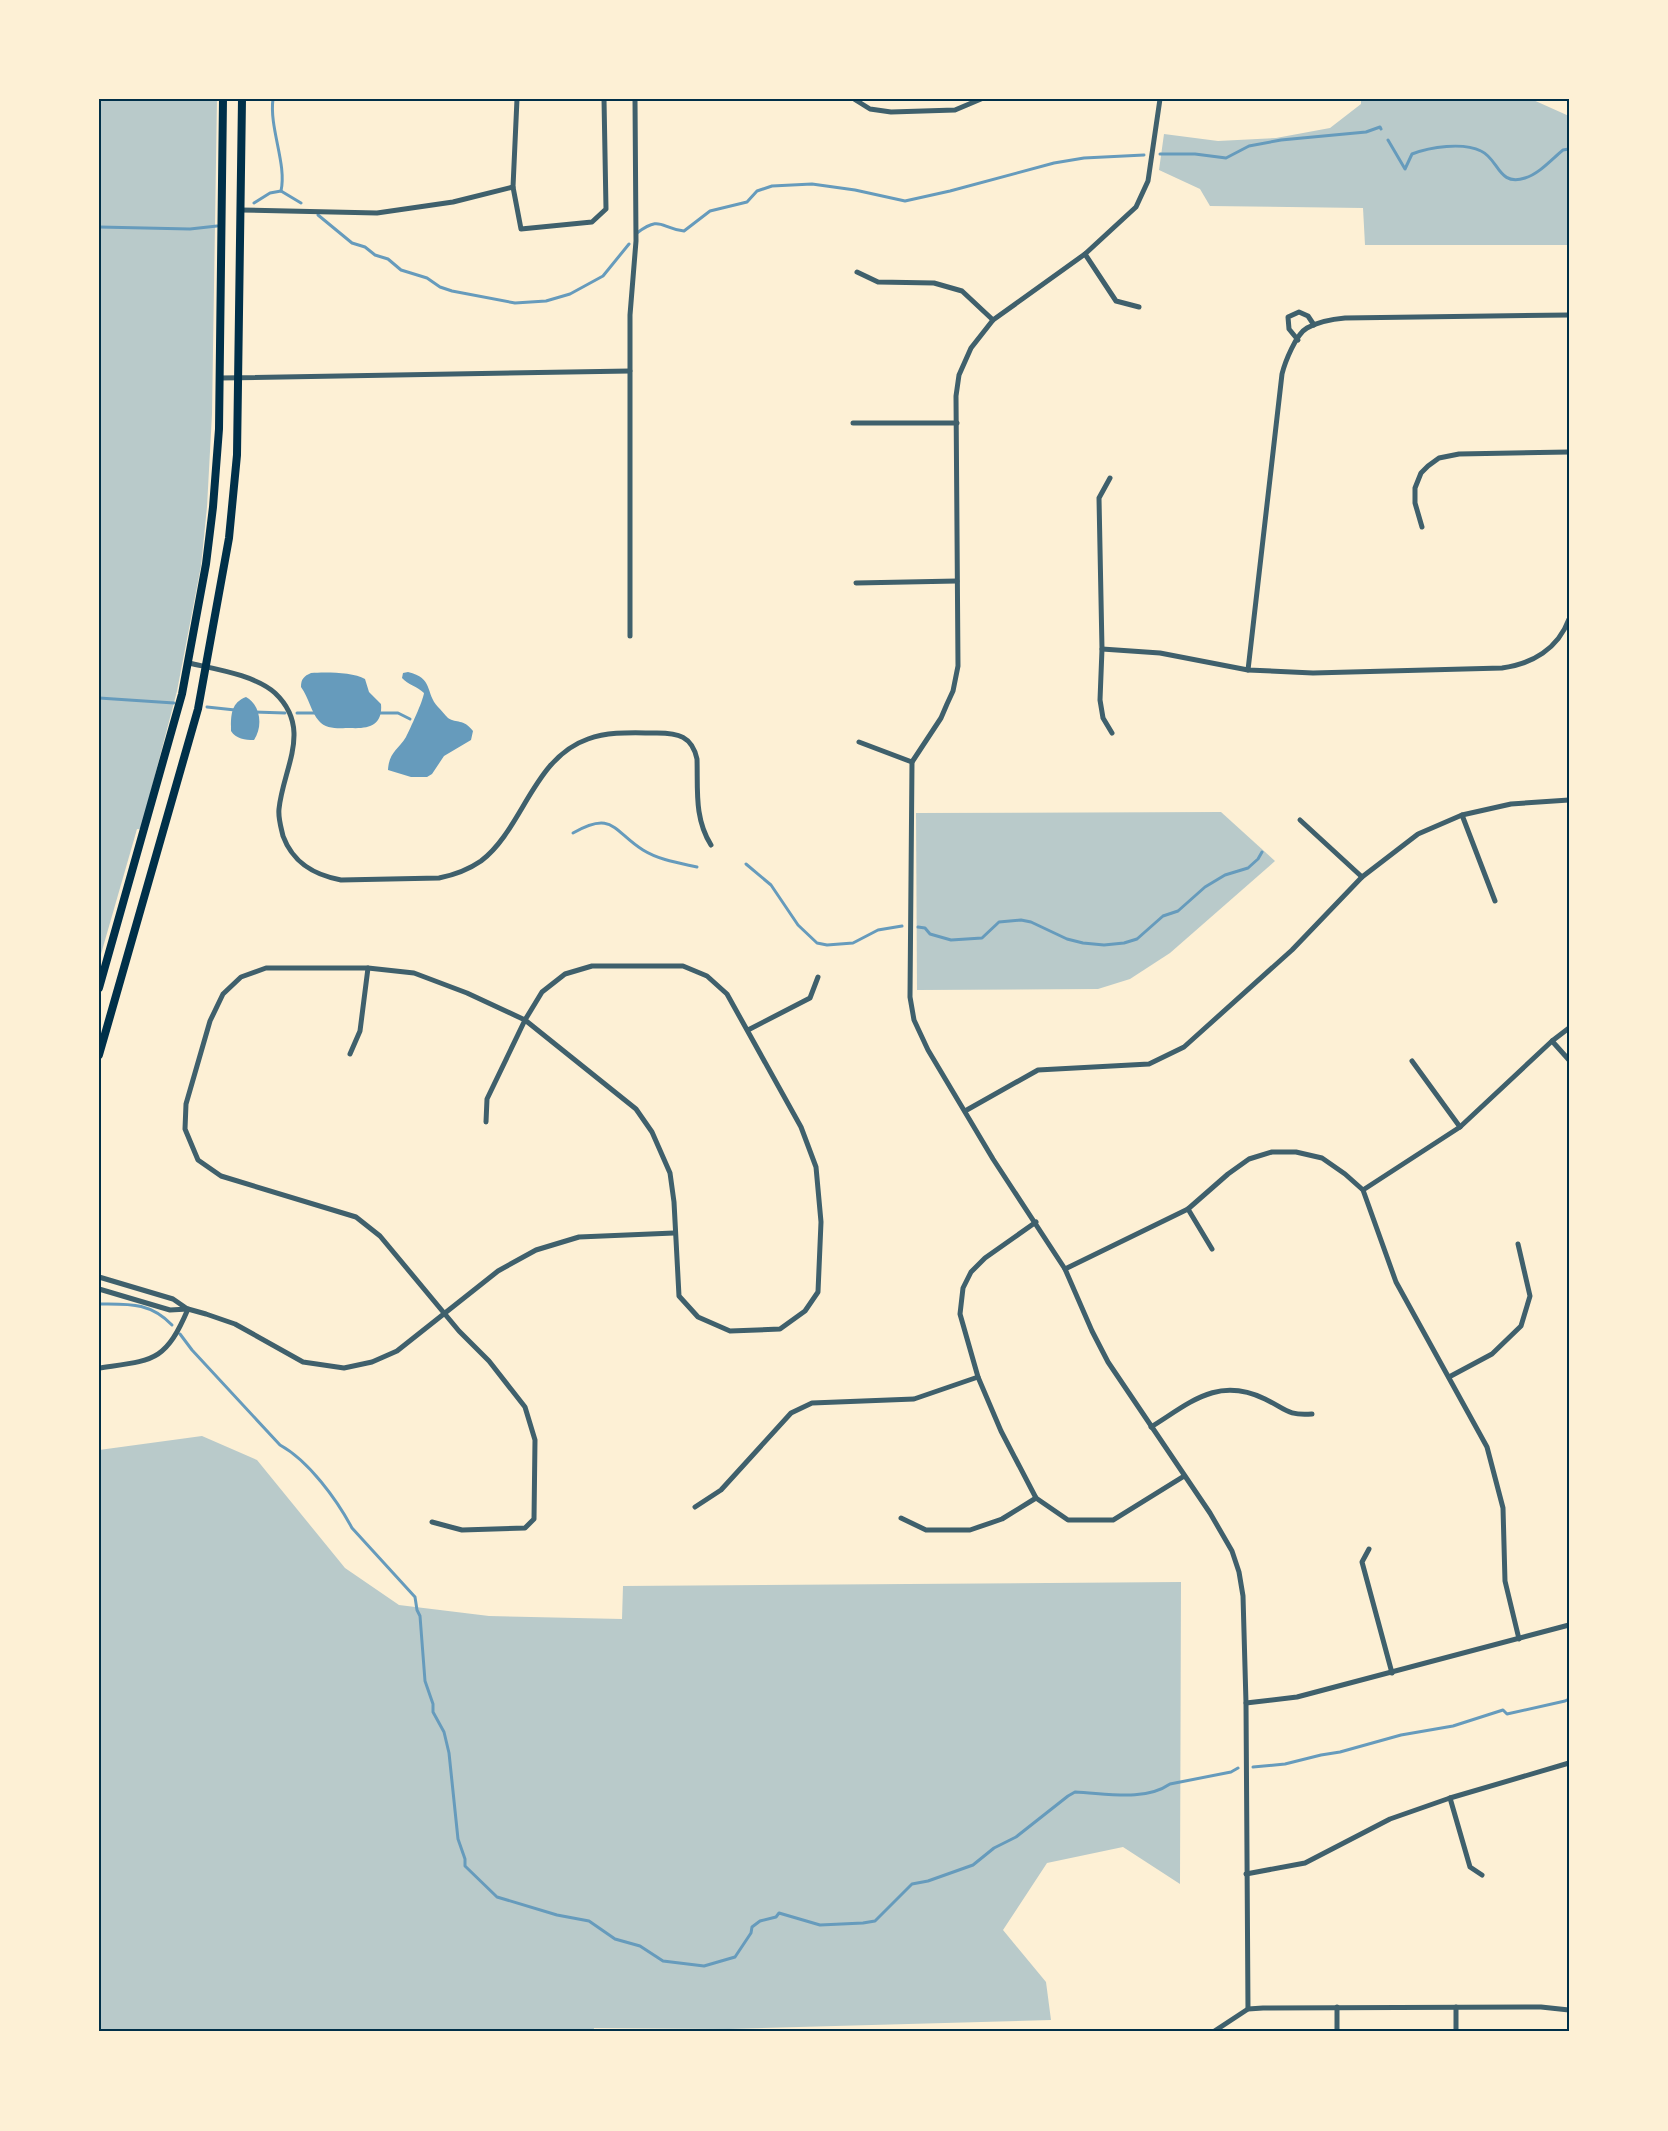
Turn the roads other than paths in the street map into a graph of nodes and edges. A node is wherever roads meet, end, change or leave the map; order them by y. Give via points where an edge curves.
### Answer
1 (224, 99) edge
2 (242, 99) edge
3 (517, 99) edge
4 (604, 99) edge
5 (635, 99) edge
6 (854, 99) edge
7 (981, 99) edge
8 (1160, 99) edge
9 (513, 187) junction
10 (240, 210) junction
11 (1085, 254) junction
12 (857, 272) dead end
13 (1139, 307) dead end
14 (1569, 315) edge
15 (993, 320) junction
16 (1314, 325) junction
17 (1298, 340) junction
18 (630, 370) junction
19 (220, 378) junction
20 (239, 378) junction
21 (853, 423) dead end
22 (957, 423) junction
23 (1569, 452) edge
24 (1110, 478) dead end
25 (1422, 527) dead end
26 (957, 581) junction
27 (856, 583) dead end
28 (1569, 619) edge
29 (630, 636) dead end
30 (1102, 649) junction
31 (189, 663) junction
32 (206, 667) junction
33 (1248, 670) junction
34 (1112, 733) dead end
35 (859, 742) dead end
36 (912, 762) junction
37 (1569, 800) edge
38 (1462, 815) junction
39 (1300, 820) dead end
40 (711, 845) dead end
41 (1362, 877) junction
42 (1495, 902) dead end
43 (368, 968) junction
44 (818, 977) dead end
45 (99, 988) edge
46 (525, 1020) junction
47 (1569, 1028) edge
48 (748, 1030) junction
49 (1552, 1041) junction
50 (99, 1054) edge
51 (350, 1054) dead end
52 (1569, 1060) edge
53 (1412, 1061) dead end
54 (965, 1111) junction
55 (486, 1122) dead end
56 (1460, 1127) junction
57 (1363, 1190) junction
58 (1188, 1209) junction
59 (1036, 1222) junction
60 (674, 1233) junction
61 (1518, 1244) dead end
62 (1212, 1249) dead end
63 (1065, 1269) junction
64 (99, 1277) edge
65 (99, 1289) edge
66 (188, 1309) junction
67 (444, 1313) junction
68 (99, 1368) edge
69 (978, 1377) junction
70 (1449, 1377) junction
71 (1312, 1414) dead end
72 (1151, 1427) junction
73 (1184, 1476) junction
74 (1036, 1498) junction
75 (695, 1507) dead end
76 (901, 1518) dead end
77 (432, 1522) dead end
78 (1370, 1549) dead end
79 (1569, 1625) edge
80 (1518, 1639) junction
81 (1392, 1673) junction
82 (1246, 1703) junction
83 (1569, 1763) edge
84 (1450, 1798) junction
85 (1246, 1874) junction
86 (1482, 1875) dead end
87 (1337, 2007) junction
88 (1456, 2007) junction
89 (1248, 2009) junction
90 (1569, 2010) edge
91 (1214, 2032) edge
92 (1337, 2032) edge
93 (1456, 2032) edge

1 - 19 main road
2 - 10 main road
3 - 9 street
4 - 9 street via 606,209 592,222 521,229
5 - 18 street via 636,242
6 - 7 street via 870,109 891,112 956,110
8 - 11 street via 1148,181 1136,207
9 - 10 street via 453,202 377,213
10 - 20 main road
11 - 13 street via 1116,301
11 - 15 street
12 - 15 street via 878,282 934,283 962,291
14 - 16 street via 1345,318
15 - 22 street via 977,338 963,364 956,396
16 - 17 street via 1306,328
16 - 17 street via 1299,312 1288,317 1289,329
17 - 33 street via 1282,374
18 - 20 street
18 - 29 street
19 - 20 street
19 - 31 main road via 213,507
20 - 32 main road via 229,538
21 - 22 street
22 - 26 street
23 - 25 street via 1459,454 1439,458 1421,473 1415,488
24 - 30 street via 1100,498
26 - 27 street
26 - 36 street via 958,666 953,691
28 - 33 street via 1553,646 1529,663 1517,666 1313,673
30 - 33 street via 1160,653
30 - 34 street via 1101,708
31 - 32 street
31 - 45 main road
32 - 40 street via 262,685 285,705 293,725 294,744 280,804 280,825 293,855 304,867 326,877 439,878 468,869 491,851 556,759 581,742 608,734 674,733 688,739 697,759 700,824
32 - 50 main road via 198,709
35 - 36 street
36 - 54 street via 912,1008 928,1050
37 - 38 street via 1511,804
38 - 41 street via 1418,834
38 - 42 street
39 - 41 street
41 - 54 street via 1292,950 1184,1047 1149,1064 1038,1070
43 - 46 street via 414,973
43 - 51 street via 360,1031
43 - 67 street via 266,968 241,977 223,994 210,1021 186,1104 185,1129 198,1160 221,1176 356,1217 380,1236
44 - 48 street via 810,998
46 - 48 street via 542,992 565,974 592,966 683,966 707,975 727,994
46 - 55 street via 487,1099
46 - 60 street via 636,1109 652,1132 670,1173
47 - 49 street
48 - 60 street via 801,1127 816,1167 821,1222 818,1292 805,1311 780,1329 730,1331 698,1317 679,1296
49 - 52 street
49 - 56 street
53 - 56 street
54 - 59 street via 1023,1208
56 - 57 street
57 - 58 street via 1322,1158 1272,1152 1249,1159
57 - 70 street via 1396,1282
58 - 62 street
58 - 63 street
59 - 63 street
59 - 69 street via 985,1258 971,1272 963,1288 960,1314
60 - 67 street via 579,1236 536,1250 498,1271
61 - 70 street via 1530,1296 1521,1326 1492,1354
63 - 72 street via 1100,1347
64 - 66 street via 173,1299
65 - 66 street via 170,1310
66 - 67 street via 234,1324 303,1362 344,1368 397,1351
66 - 68 street via 171,1343 156,1356
67 - 77 street via 525,1407 534,1440 534,1519 525,1528 462,1530
69 - 74 street
69 - 75 street via 914,1400 812,1402 791,1413 721,1490
70 - 80 street via 1487,1447 1503,1508 1505,1581
71 - 72 street via 1283,1411 1246,1391 1216,1390
72 - 73 street
73 - 74 street via 1113,1520 1068,1520
73 - 82 street via 1216,1522 1239,1572
74 - 76 street via 1002,1519 970,1530 926,1530
78 - 81 street via 1362,1562
79 - 80 street
80 - 81 street
81 - 82 street via 1297,1697
82 - 85 street
83 - 84 street
84 - 85 street via 1390,1819 1305,1863
84 - 86 street via 1470,1867
85 - 89 street
87 - 88 street
87 - 89 street
87 - 92 street
88 - 90 street
88 - 93 street
89 - 91 street

